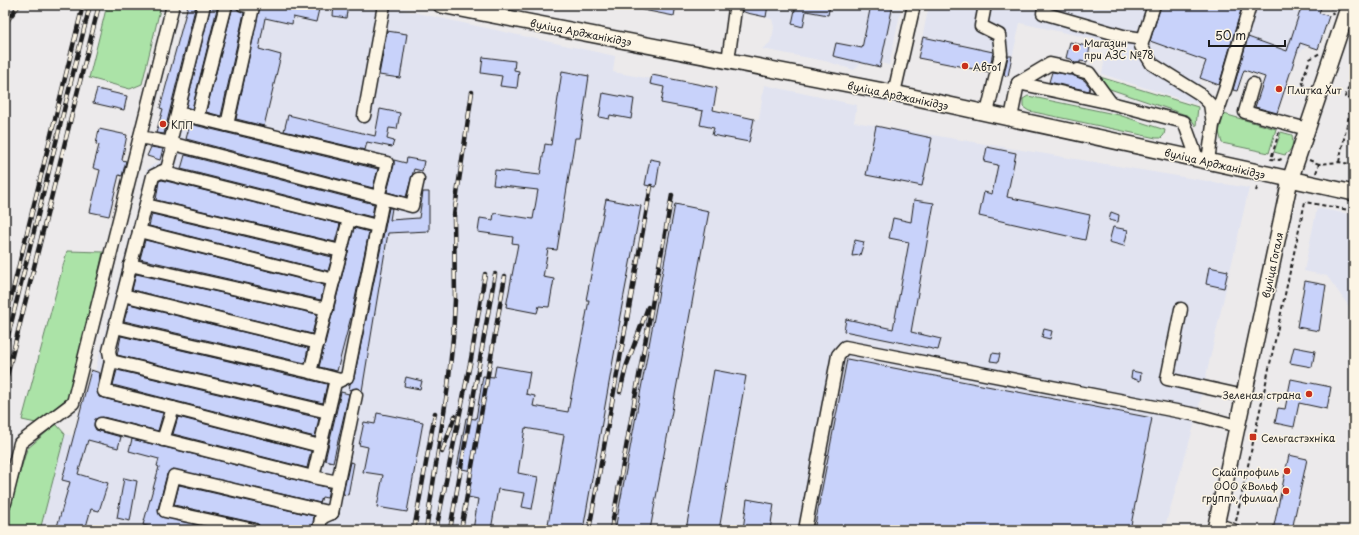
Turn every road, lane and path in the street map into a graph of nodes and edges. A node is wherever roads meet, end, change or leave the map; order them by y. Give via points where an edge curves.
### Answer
1 (173, 5) edge
2 (204, 5) edge
3 (226, 5) edge
4 (244, 5) edge
5 (384, 5) edge
6 (914, 5) edge
7 (984, 5) edge
8 (1044, 5) edge
9 (1154, 5) edge
10 (1250, 5) edge
11 (1349, 5) edge
12 (447, 6) edge
13 (735, 9) dead end
14 (1349, 21) edge
15 (1143, 39) junction
16 (728, 61) junction
17 (1354, 73) edge
18 (1018, 83) junction
19 (1253, 84) dead end
20 (894, 94) junction
21 (1111, 103) junction
22 (178, 113) junction
23 (987, 113) junction
24 (364, 116) dead end
25 (197, 118) junction
26 (1010, 118) junction
27 (227, 125) junction
28 (1213, 125) junction
29 (1307, 129) junction
30 (140, 136) junction
31 (172, 144) junction
32 (1202, 160) junction
33 (1339, 162) dead end
34 (161, 172) junction
35 (418, 179) dead end
36 (1290, 180) junction
37 (1354, 192) edge
38 (380, 198) junction
39 (146, 204) junction
40 (1354, 211) edge
41 (349, 219) junction
42 (377, 226) junction
43 (139, 231) junction
44 (341, 251) junction
45 (130, 266) junction
46 (334, 280) junction
47 (123, 295) junction
48 (326, 309) junction
49 (1181, 309) dead end
50 (115, 327) junction
51 (318, 343) junction
52 (111, 360) junction
53 (310, 372) junction
54 (340, 380) junction
55 (356, 395) dead end
56 (1244, 396) junction
57 (173, 408) junction
58 (328, 412) junction
59 (101, 424) dead end
60 (1237, 426) junction
61 (163, 440) junction
62 (320, 446) junction
63 (313, 477) junction
64 (338, 482) junction
65 (5, 503) edge
66 (332, 513) junction
67 (1234, 526) edge
68 (1216, 527) edge
69 (254, 530) edge
70 (319, 530) edge
71 (805, 530) edge

1 - 30 lane
2 - 22 lane
3 - 25 lane
4 - 27 lane via 253,7
5 - 24 lane
6 - 20 lane
7 - 23 lane via 981,26 999,35 1001,54
8 - 15 lane via 1043,13 1123,36
9 - 15 lane
10 - 28 lane
11 - 14 main road, вуліца Гогаля
12 - 16 main road, вуліца Арджанікідзэ
13 - 16 lane
14 - 29 main road, вуліца Гогаля
15 - 28 lane via 1141,46 1152,64 1200,94 1210,104
16 - 20 main road, вуліца Арджанікідзэ
17 - 33 path via 1345,97 1352,101
18 - 21 lane
18 - 21 lane via 1050,64 1090,73
18 - 26 lane
19 - 29 lane via 1245,112
20 - 23 main road, вуліца Арджанікідзэ
21 - 32 lane via 1184,122
22 - 25 lane
22 - 31 lane
23 - 26 main road, вуліца Арджанікідзэ
25 - 27 lane
26 - 32 main road, вуліца Арджанікідзэ
27 - 38 lane via 387,163
28 - 32 lane
29 - 36 main road, вуліца Гогаля
30 - 31 lane
30 - 65 lane via 73,403 20,443
31 - 34 lane via 167,169
31 - 38 lane
32 - 36 main road, вуліца Арджанікідзэ
34 - 39 lane via 153,176
34 - 41 lane
35 - 38 lane via 412,206
36 - 37 main road, вуліца Арджанікідзэ
36 - 56 main road, вуліца Гогаля
38 - 42 lane
39 - 43 lane
39 - 44 lane
40 - 67 path via 1305,202
41 - 42 lane
41 - 44 lane
42 - 54 lane via 347,377
43 - 45 lane
43 - 46 lane
44 - 46 lane
45 - 47 lane
45 - 48 lane
46 - 48 lane
47 - 50 lane
47 - 51 lane
48 - 51 lane
49 - 56 lane via 1167,380
50 - 52 lane via 109,351
50 - 53 lane
51 - 53 lane
52 - 57 lane via 104,391
52 - 58 lane
53 - 54 lane
54 - 58 lane via 335,383
55 - 64 lane
56 - 60 main road, вуліца Гогаля
57 - 61 lane
57 - 62 lane
58 - 62 lane
59 - 61 lane
60 - 68 main road, вуліца Гогаля
60 - 71 lane via 1197,415 845,346 838,355
61 - 63 lane
62 - 63 lane
63 - 64 lane
64 - 66 lane
66 - 69 lane via 174,476 165,510
66 - 70 lane via 321,518
67 - 68 lane

